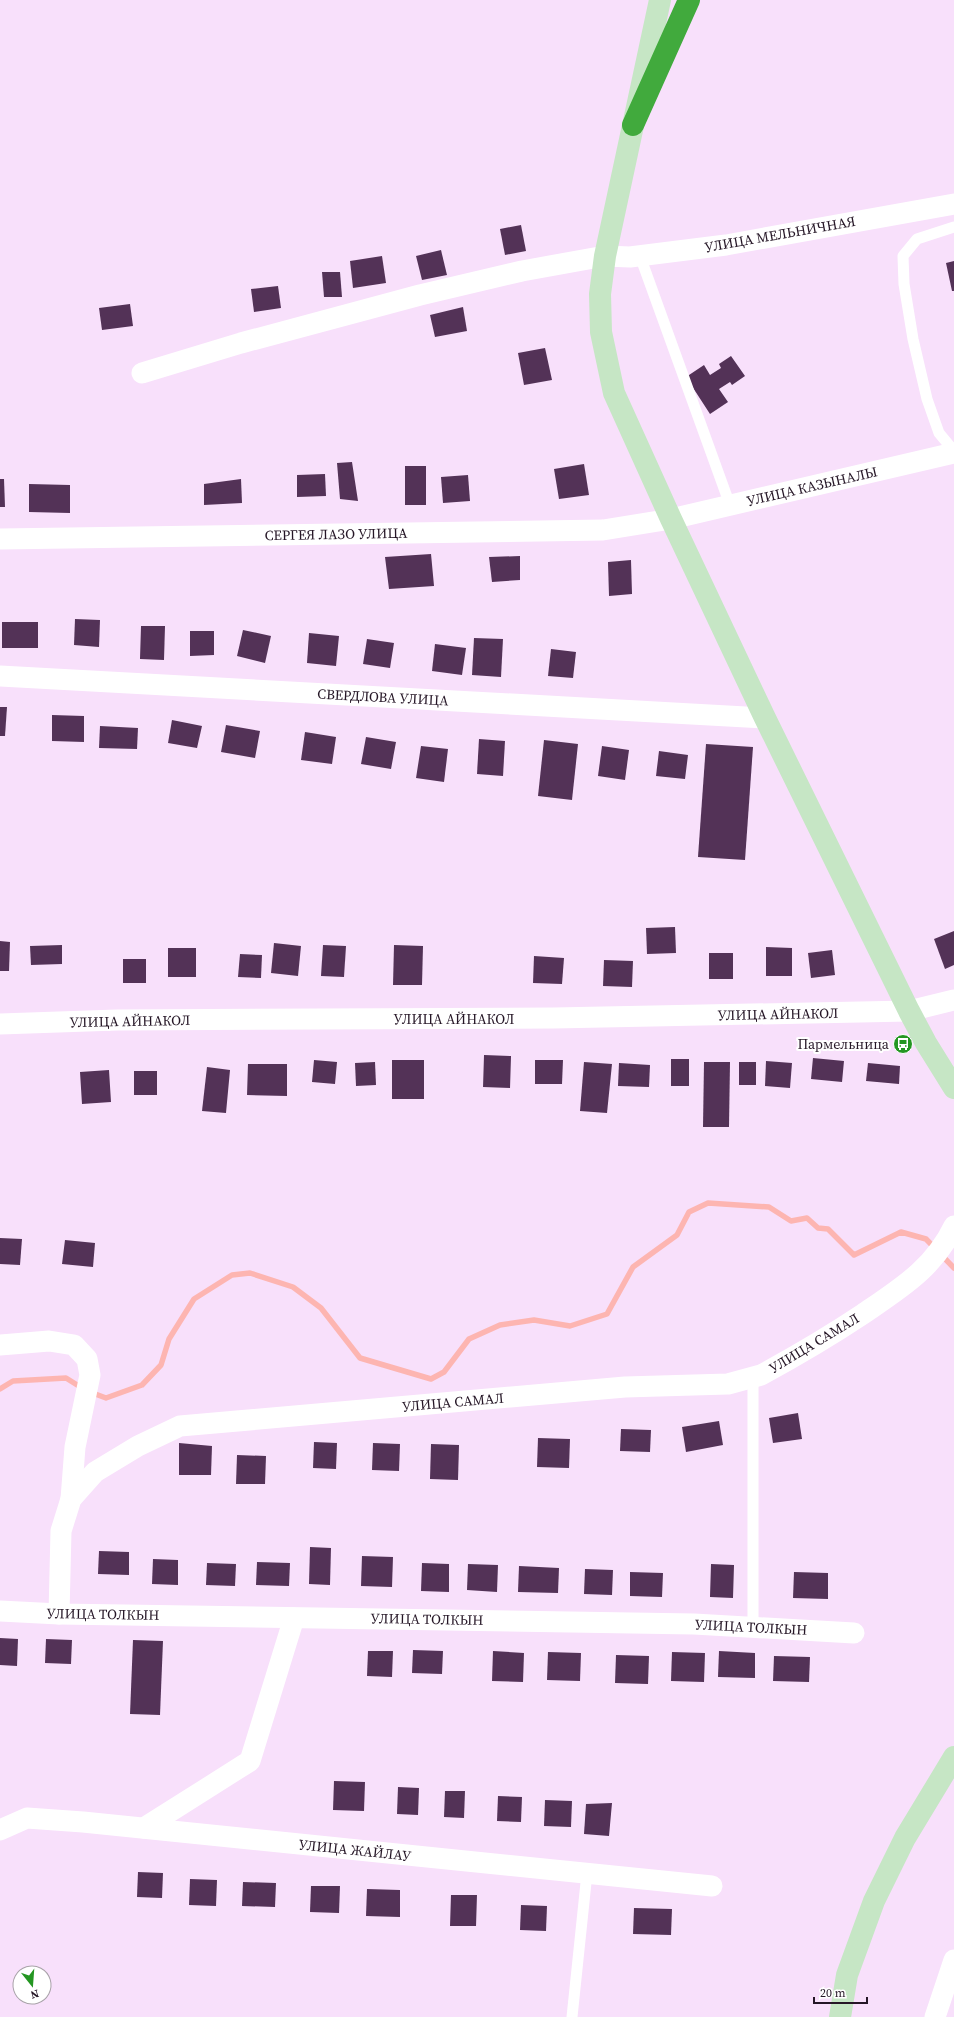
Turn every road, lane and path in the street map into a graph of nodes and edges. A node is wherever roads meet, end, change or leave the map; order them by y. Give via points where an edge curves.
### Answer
1 (660, 0) edge
2 (689, 0) edge
3 (633, 125) junction
4 (954, 204) edge
5 (954, 227) edge
6 (605, 256) junction
7 (640, 256) junction
8 (142, 373) dead end
9 (954, 452) edge
10 (730, 505) junction
11 (671, 519) junction
12 (0, 539) edge
13 (0, 676) edge
14 (765, 718) junction
15 (954, 1000) edge
16 (909, 1011) junction
17 (0, 1024) edge
18 (954, 1088) edge
19 (951, 1232) edge
20 (0, 1345) edge
21 (753, 1377) junction
22 (71, 1499) junction
23 (0, 1611) edge
24 (59, 1614) junction
25 (294, 1618) junction
26 (753, 1627) junction
27 (854, 1633) dead end
28 (954, 1756) edge
29 (144, 1828) junction
30 (0, 1830) edge
31 (587, 1873) junction
32 (712, 1886) dead end
33 (954, 1960) edge
34 (572, 2017) edge
35 (840, 2017) edge
36 (935, 2017) edge

1 - 3 main road
2 - 3 highway
3 - 6 main road
4 - 7 street, УЛИЦА МЕЛЬНИЧНАЯ via 726,245
5 - 9 lane via 917,239 904,256 907,308 927,399 939,434
6 - 7 street, УЛИЦА МЕЛЬНИЧНАЯ
6 - 8 street, УЛИЦА МЕЛЬНИЧНАЯ via 522,271 420,295 241,343
6 - 11 main road via 600,294 601,332 614,393
7 - 10 lane
9 - 10 street, УЛИЦА КАЗЫНАЛЫ
10 - 11 street, УЛИЦА КАЗЫНАЛЫ
11 - 12 street, СЕРГЕЯ ЛАЗО УЛИЦА via 603,530
11 - 14 main road
13 - 14 street, СВЕРДЛОВА УЛИЦА
14 - 16 main road
15 - 16 street, УЛИЦА АЙНАКОЛ
16 - 17 street, УЛИЦА АЙНАКОЛ via 554,1018 117,1020
16 - 18 main road
19 - 21 street, УЛИЦА САМАЛ via 936,1256 910,1283 814,1347
20 - 22 street via 49,1341 68,1344 74,1345 87,1359 90,1375 75,1447
21 - 22 street, УЛИЦА САМАЛ via 728,1384 625,1387 180,1426 138,1446 96,1472
21 - 26 lane
22 - 24 street, УЛИЦА САМАЛ via 61,1531
23 - 24 street, УЛИЦА ТОЛКЫН
24 - 25 street, УЛИЦА ТОЛКЫН
25 - 26 street, УЛИЦА ТОЛКЫН via 686,1623
25 - 29 street via 250,1761
26 - 27 street, УЛИЦА ТОЛКЫН
28 - 35 main road via 905,1838 874,1902 847,1975
29 - 30 street, УЛИЦА ЖАЙЛАУ via 27,1818
29 - 31 street, УЛИЦА ЖАЙЛАУ
31 - 32 street, УЛИЦА ЖАЙЛАУ
31 - 34 lane
33 - 36 street

